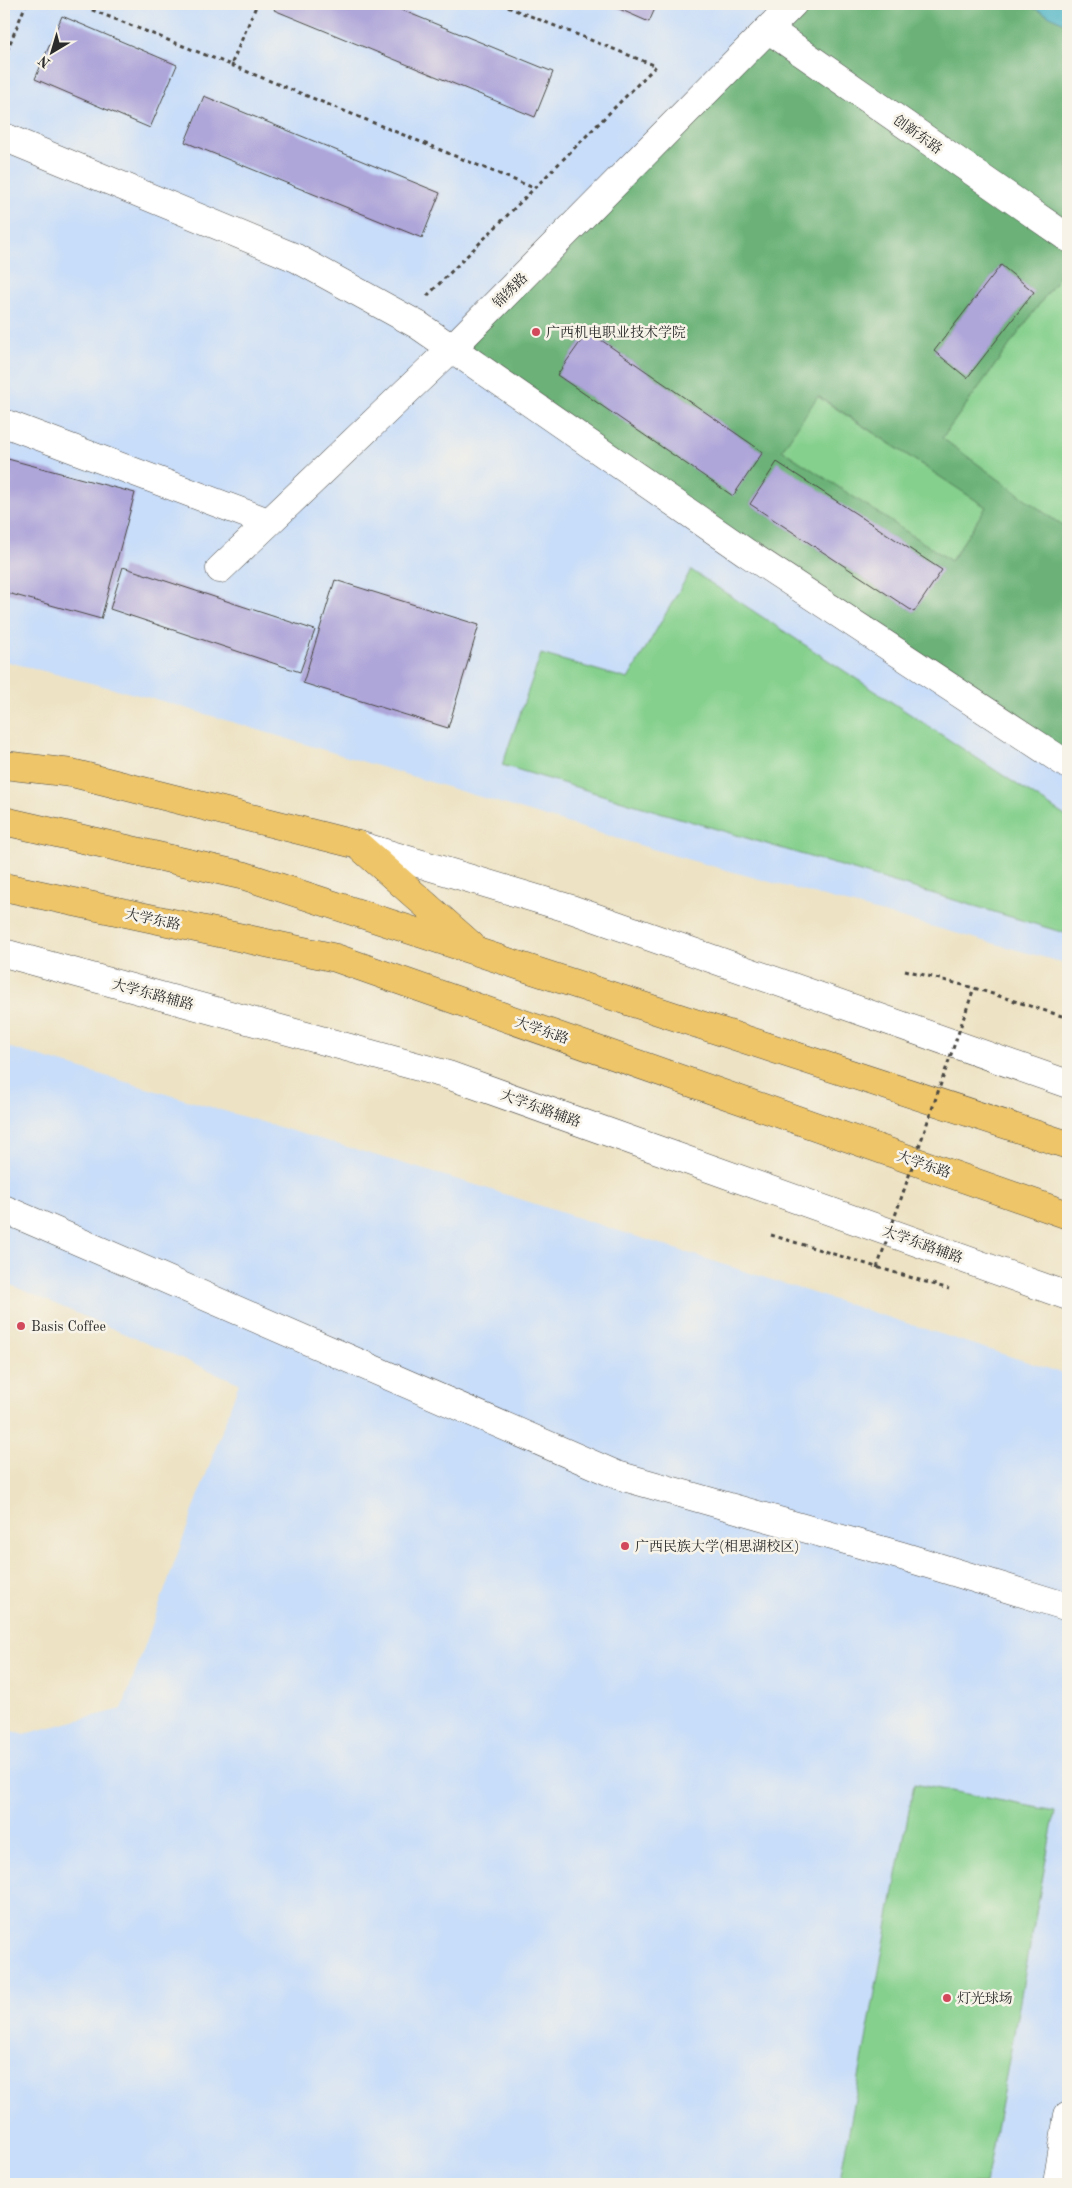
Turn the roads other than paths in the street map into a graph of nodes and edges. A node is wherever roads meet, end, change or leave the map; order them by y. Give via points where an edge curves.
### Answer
1 (793, 4) edge
2 (768, 29) junction
3 (4, 137) edge
4 (1068, 238) edge
5 (452, 348) junction
6 (4, 423) edge
7 (268, 522) junction
8 (220, 570) dead end
9 (4, 765) edge
10 (1068, 765) edge
11 (4, 821) edge
12 (358, 845) junction
13 (4, 887) edge
14 (4, 953) edge
15 (480, 953) junction
16 (1068, 1084) edge
17 (1068, 1145) edge
18 (4, 1209) edge
19 (1068, 1215) edge
20 (1068, 1296) edge
21 (1068, 1607) edge
22 (1068, 2115) edge
23 (1057, 2184) edge

1 - 2 street, 锦绣路
2 - 4 street, 创新东路
2 - 5 street, 锦绣路
3 - 5 street via 296,258
5 - 7 street, 锦绣路
5 - 10 street via 755,558
6 - 7 street
7 - 8 street, 锦绣路
9 - 12 main road via 72,773
11 - 15 main road via 245,876
12 - 15 main road
12 - 16 street via 571,909
13 - 19 main road, 大学东路 via 336,958
14 - 20 street, 大学东路辅路 via 448,1074
15 - 17 main road
18 - 21 street via 616,1475
22 - 23 street

